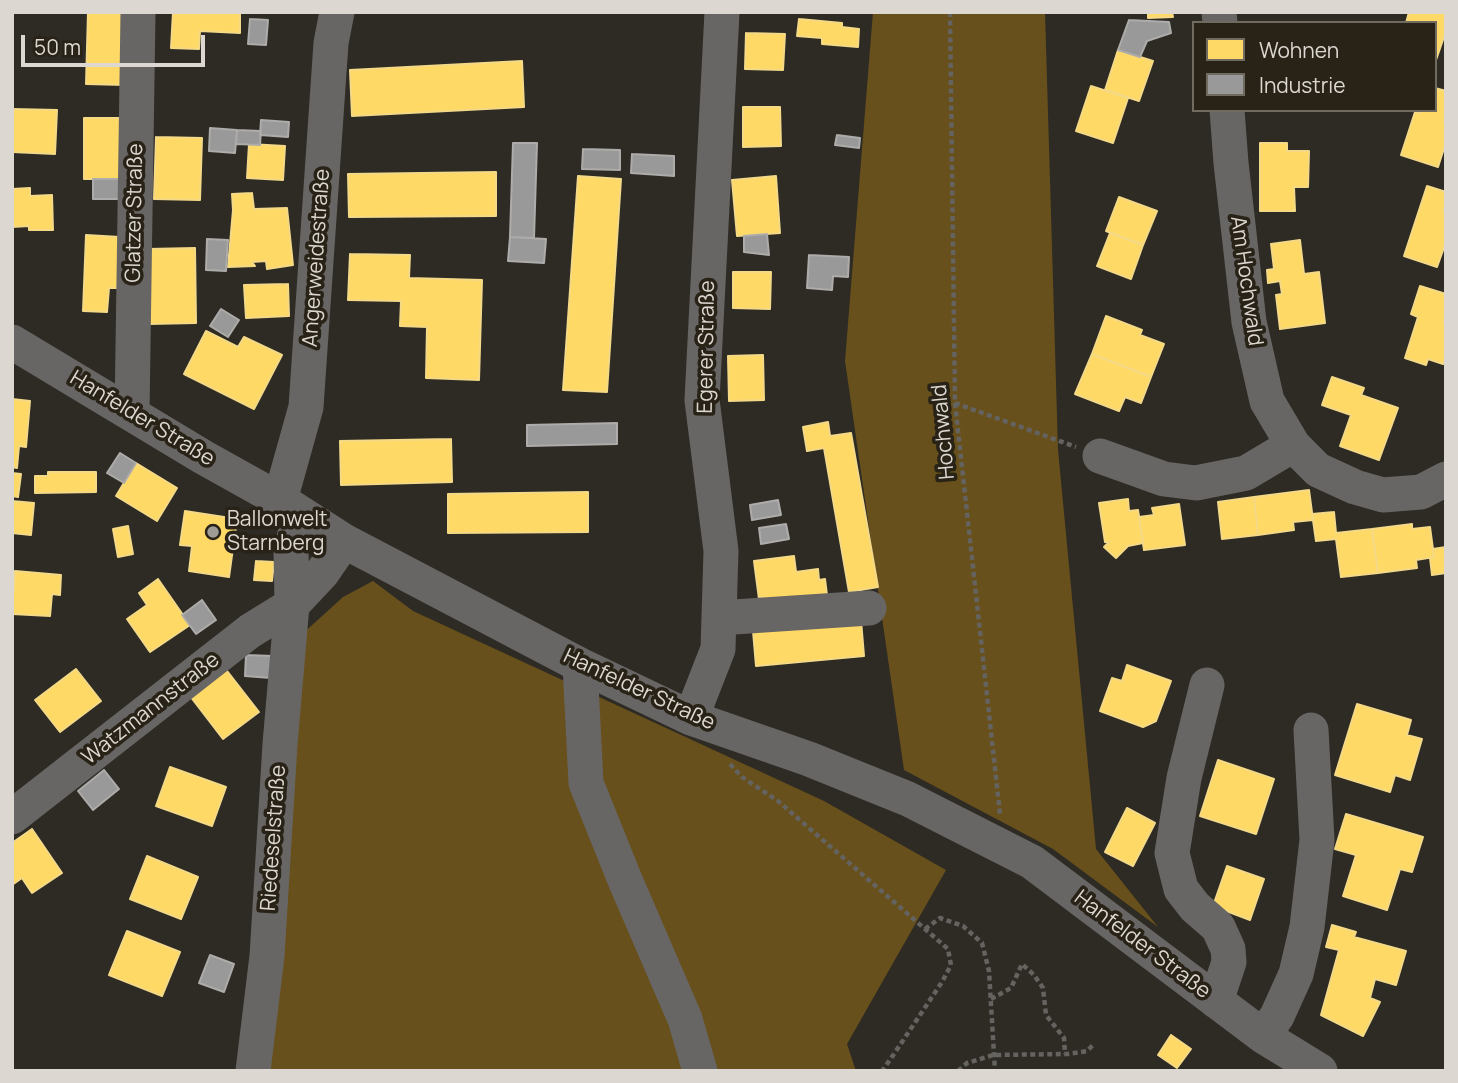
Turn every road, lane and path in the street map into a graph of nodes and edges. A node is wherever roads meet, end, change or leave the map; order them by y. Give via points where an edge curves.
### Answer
1 (138, 12) edge
2 (337, 12) edge
3 (722, 12) edge
4 (950, 12) edge
5 (1227, 112) edge
6 (12, 342) edge
7 (955, 403) junction
8 (132, 414) junction
9 (1293, 445) junction
10 (1100, 456) joint
11 (1446, 479) edge
12 (290, 506) junction
13 (344, 541) junction
14 (292, 605) junction
15 (869, 608) dead end
16 (719, 618) junction
17 (580, 665) junction
18 (1207, 685) dead end
19 (691, 718) junction
20 (1311, 730) dead end
21 (725, 758) dead end
22 (12, 817) edge
23 (1003, 848) junction
24 (925, 929) junction
25 (991, 999) junction
26 (1216, 1001) junction
27 (1263, 1036) junction
28 (1094, 1044) dead end
29 (1066, 1054) junction
30 (993, 1055) junction
31 (253, 1071) edge
32 (700, 1071) edge
33 (882, 1071) edge
34 (958, 1071) edge
35 (995, 1071) edge
36 (1320, 1071) edge

1 - 8 street, Glatzer Straße
2 - 12 street, Angerweidestraße via 331,43 306,407
3 - 16 street, Egerer Straße via 702,400 721,551
4 - 7 path, Hochwald
5 - 9 street, Am Hochwald via 1249,322 1267,401
6 - 8 street, Hanfelder Straße
7 - 10 path
7 - 23 path, Hochwald
8 - 12 street, Hanfelder Straße
9 - 10 street via 1246,473 1196,483 1164,479
9 - 11 street, Am Hochwald via 1318,470 1355,488 1383,495 1421,492
12 - 13 street, Hanfelder Straße
12 - 14 street, Angerweidestraße
13 - 14 street, Watzmannstraße
13 - 17 street, Hanfelder Straße
14 - 22 street, Watzmannstraße via 250,631
14 - 31 street, Riedeselstraße via 267,956
15 - 16 street
16 - 19 street, Egerer Straße via 718,649
17 - 19 street, Hanfelder Straße
17 - 32 street via 586,783 685,1019
18 - 26 street via 1184,778 1172,853 1181,889 1218,927 1228,949 1229,962
19 - 23 street, Hanfelder Straße via 908,799
20 - 27 street via 1317,840 1307,927 1296,974
21 - 24 path
23 - 26 street, Hanfelder Straße via 1032,862
24 - 25 path via 940,918 963,926 982,943
24 - 33 path via 948,949 951,965
25 - 29 path via 1011,988 1021,964 1043,989 1046,1015 1064,1038
25 - 30 path
26 - 27 street, Hanfelder Straße
27 - 36 street, Hanfelder Straße
28 - 29 path via 1087,1051
29 - 30 path
30 - 34 path via 967,1063
30 - 35 path

